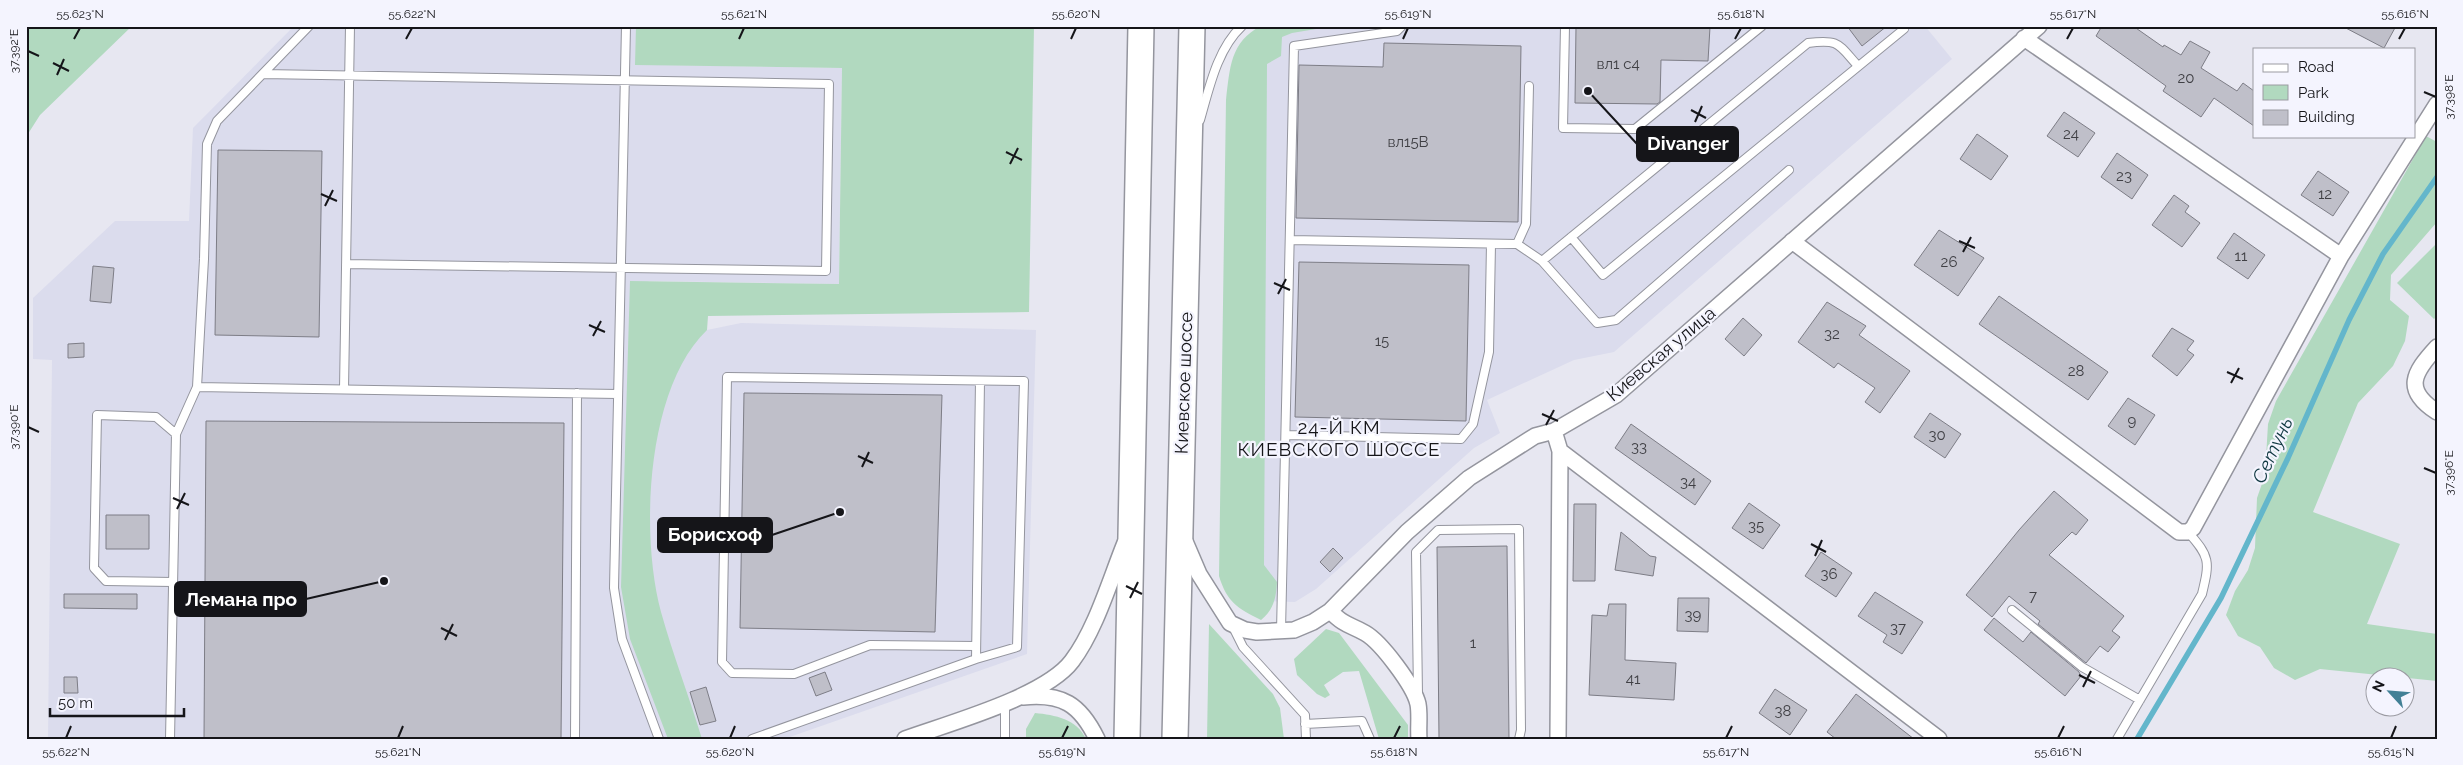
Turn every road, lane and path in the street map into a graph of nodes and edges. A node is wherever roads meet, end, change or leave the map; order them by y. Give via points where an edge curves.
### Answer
1 (309, 26) edge
2 (350, 26) edge
3 (626, 26) edge
4 (1141, 26) edge
5 (1192, 26) edge
6 (1242, 26) edge
7 (1402, 26) edge
8 (1565, 26) edge
9 (1762, 26) edge
10 (2039, 26) edge
11 (1904, 29) dead end
12 (2024, 38) junction
13 (1858, 66) junction
14 (263, 74) junction
15 (349, 76) junction
16 (625, 81) junction
17 (1529, 86) dead end
18 (2435, 109) edge
19 (1190, 161) junction
20 (1789, 170) dead end
21 (1571, 237) junction
22 (1290, 240) junction
23 (1792, 241) junction
24 (1491, 244) junction
25 (1517, 244) junction
26 (2341, 256) junction
27 (1542, 261) junction
28 (346, 264) junction
29 (621, 268) junction
30 (2437, 347) edge
31 (980, 381) junction
32 (197, 387) junction
33 (344, 389) junction
34 (577, 393) junction
35 (618, 394) junction
36 (2437, 412) edge
37 (1554, 432) junction
38 (176, 434) junction
39 (1286, 435) junction
40 (1560, 451) junction
41 (1180, 528) junction
42 (1131, 530) junction
43 (2188, 532) junction
44 (173, 582) junction
45 (2012, 610) dead end
46 (1330, 611) junction
47 (1230, 623) junction
48 (1281, 631) junction
49 (976, 646) junction
50 (976, 658) junction
51 (1012, 700) junction
52 (2140, 700) junction
53 (1418, 704) junction
54 (1127, 707) junction
55 (1305, 724) junction
56 (170, 739) edge
57 (575, 739) edge
58 (658, 739) edge
59 (752, 739) edge
60 (905, 739) edge
61 (1005, 739) edge
62 (1097, 739) edge
63 (1119, 739) edge
64 (1127, 739) edge
65 (1175, 739) edge
66 (1306, 739) edge
67 (1370, 739) edge
68 (1419, 739) edge
69 (1519, 739) edge
70 (1558, 739) edge
71 (1939, 739) edge
72 (2118, 739) edge

1 - 14 lane
2 - 15 lane
3 - 16 lane
4 - 42 highway
5 - 19 highway, Киевское шоссе
6 - 19 lane via 1222,53
7 - 22 lane via 1397,31 1294,46
8 - 9 lane via 1563,128 1635,129
10 - 12 street, Киевская улица
11 - 13 lane
12 - 23 street, Киевская улица
12 - 26 street
13 - 21 lane via 1837,42 1808,43
13 - 21 lane via 1603,275
14 - 15 lane
14 - 32 lane via 217,121 207,144
15 - 16 lane
15 - 28 lane
16 - 29 lane
16 - 29 lane via 829,84 826,271
17 - 25 lane via 1526,224
18 - 26 street
19 - 41 highway, Киевское шоссе
20 - 27 lane via 1616,320 1596,323
21 - 27 lane
22 - 24 lane
22 - 39 lane
23 - 37 street, Киевская улица via 1616,395
23 - 43 street via 2179,532
24 - 25 lane
24 - 39 lane via 1489,352 1473,424 1461,438
25 - 27 lane
26 - 43 street
28 - 29 lane
28 - 33 lane
29 - 35 lane
30 - 36 street via 2415,377 2415,392 2423,403
31 - 49 lane
31 - 49 lane via 727,377 722,662 732,673 794,674 870,645
31 - 50 lane via 1024,381 1017,647
32 - 33 lane
32 - 38 lane
33 - 34 lane
34 - 35 lane
34 - 57 lane
35 - 58 lane via 614,588 622,639
37 - 40 street
37 - 46 street, Киевская улица via 1535,436 1468,478 1407,532
38 - 44 lane
38 - 44 lane via 156,417 96,416 94,568 106,581
39 - 48 lane
40 - 70 street
40 - 71 street
41 - 47 street via 1199,574
41 - 65 highway, Киевское шоссе
42 - 51 street via 1078,652 1061,673
42 - 54 highway
43 - 52 lane via 2205,552 2208,571 2202,594
44 - 56 lane
45 - 52 lane via 2082,667
46 - 48 street, Киевская улица via 1294,630
46 - 53 street via 1342,623 1365,632 1374,640 1411,686
47 - 48 street, Киевская улица via 1251,631
47 - 55 lane via 1243,647 1305,715
49 - 50 lane
50 - 59 lane
51 - 60 street
51 - 61 lane
51 - 62 street via 1046,696 1065,700 1080,712
52 - 72 lane
53 - 68 street
53 - 69 lane via 1416,552 1438,530 1519,528
54 - 63 lane
54 - 64 highway
55 - 66 lane
55 - 67 lane via 1362,721

